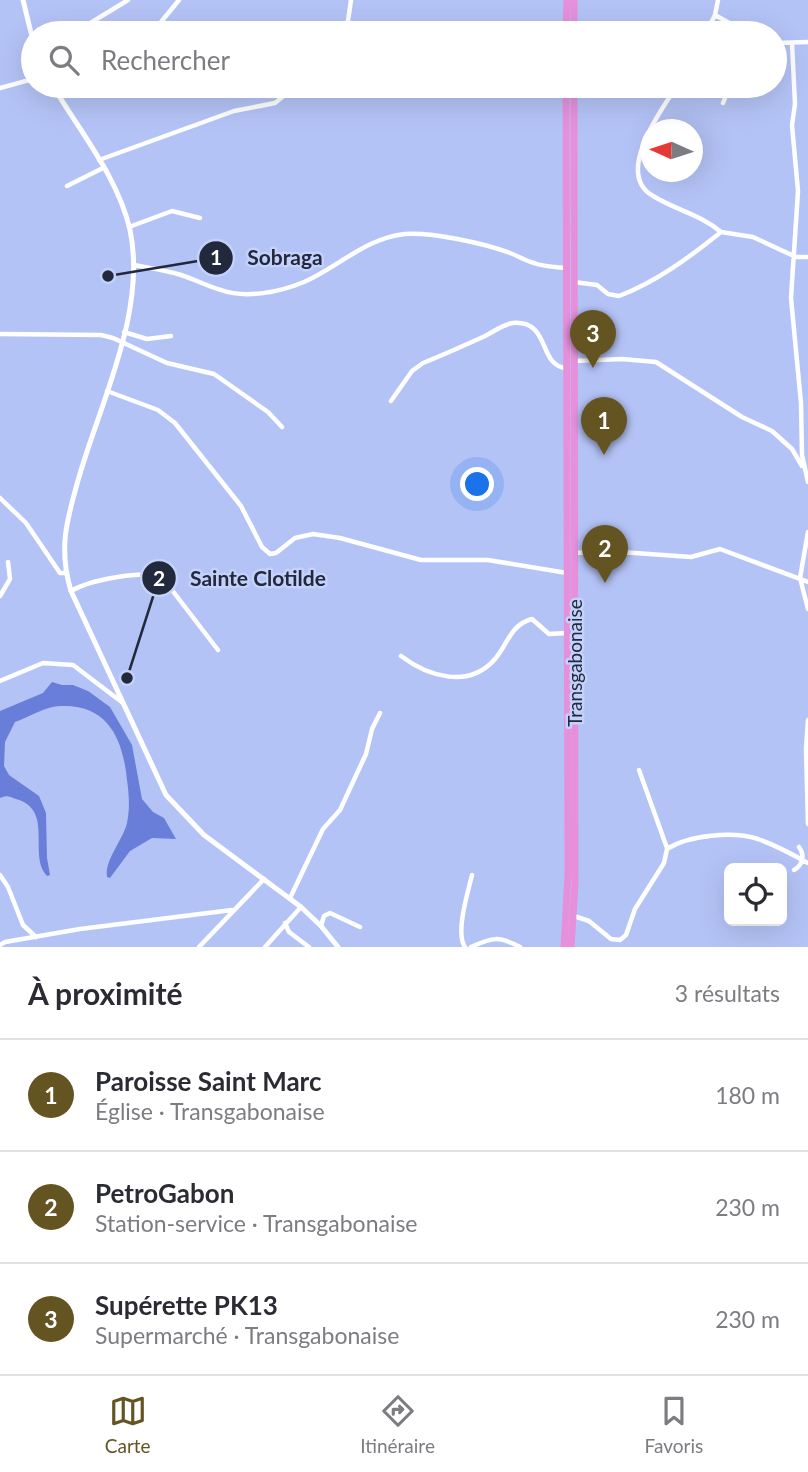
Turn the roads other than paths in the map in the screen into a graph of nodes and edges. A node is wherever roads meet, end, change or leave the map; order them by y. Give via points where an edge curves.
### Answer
1 (23, 0) edge
2 (128, 0) edge
3 (179, 0) edge
4 (351, 0) edge
5 (567, 0) edge
6 (575, 0) edge
7 (718, 0) edge
8 (715, 15) junction
9 (28, 21) edge
10 (94, 21) edge
11 (162, 21) edge
12 (348, 21) edge
13 (566, 21) edge
14 (574, 21) edge
15 (712, 21) edge
16 (726, 21) edge
17 (808, 42) edge
18 (787, 43) edge
19 (792, 43) junction
20 (21, 82) edge
21 (0, 88) edge
22 (60, 98) edge
23 (281, 98) edge
24 (566, 98) edge
25 (574, 98) edge
26 (670, 98) edge
27 (725, 98) edge
28 (723, 103) dead end
29 (99, 160) junction
30 (103, 168) junction
31 (67, 186) dead end
32 (200, 218) dead end
33 (129, 227) junction
34 (721, 232) junction
35 (796, 257) junction
36 (808, 257) edge
37 (134, 265) junction
38 (567, 268) junction
39 (574, 282) junction
40 (124, 332) junction
41 (0, 334) edge
42 (171, 335) dead end
43 (121, 342) junction
44 (575, 361) junction
45 (567, 368) junction
46 (106, 391) junction
47 (391, 401) dead end
48 (282, 427) dead end
49 (807, 474) edge
50 (808, 482) edge
51 (0, 498) edge
52 (808, 531) edge
53 (575, 553) junction
54 (8, 562) dead end
55 (66, 573) junction
56 (567, 573) junction
57 (800, 578) junction
58 (808, 582) edge
59 (71, 591) junction
60 (0, 596) edge
61 (808, 609) edge
62 (567, 633) junction
63 (218, 650) dead end
64 (401, 656) dead end
65 (0, 681) edge
66 (124, 703) junction
67 (380, 713) dead end
68 (808, 720) edge
69 (639, 770) dead end
70 (808, 824) edge
71 (799, 847) dead end
72 (667, 849) junction
73 (805, 861) edge
74 (794, 870) dead end
75 (0, 875) edge
76 (471, 875) dead end
77 (265, 878) junction
78 (290, 898) junction
79 (301, 907) junction
80 (232, 910) junction
81 (574, 916) junction
82 (285, 923) junction
83 (321, 926) junction
84 (360, 927) dead end
85 (37, 938) junction
86 (0, 945) edge
87 (199, 947) edge
88 (265, 947) edge
89 (309, 947) edge
90 (338, 947) edge
91 (464, 947) edge
92 (471, 947) edge
93 (520, 947) edge
94 (564, 947) edge
95 (571, 947) edge

1 - 9 street
2 - 10 street
3 - 11 street
4 - 12 street
5 - 13 highway
6 - 14 highway
7 - 8 street
8 - 15 street
8 - 16 street
17 - 19 street
18 - 19 street
19 - 35 street
20 - 21 street
22 - 29 street
23 - 29 street
24 - 38 highway, Transgabonaise
25 - 39 highway, Transgabonaise
26 - 34 street via 643,141 639,168 643,188
27 - 28 street
29 - 30 street
30 - 31 street
30 - 33 street
32 - 33 street via 172,211
33 - 37 street
34 - 35 street via 753,237
34 - 39 street via 668,270 619,296 597,285
35 - 36 street
35 - 49 street via 791,298
37 - 38 street via 181,275 222,291 259,293 305,281 356,251 407,234 478,244 533,263
37 - 40 street
38 - 45 highway, Transgabonaise
39 - 44 highway, Transgabonaise
40 - 42 street via 147,339
40 - 43 street
41 - 43 street via 101,335
43 - 46 street
43 - 48 street via 167,363 214,374
44 - 49 street via 656,362 772,432 792,449
44 - 53 highway, Transgabonaise
45 - 47 street via 550,361 538,333 512,323 423,363
45 - 56 highway, Transgabonaise
46 - 55 street via 66,520
46 - 56 street via 158,410 175,423 242,506 270,554 295,538 313,534 421,560 488,560
49 - 50 street
51 - 55 street via 26,523 60,573
52 - 57 street
53 - 57 street via 691,557 720,549
53 - 81 highway, Transgabonaise
54 - 60 street via 10,579
55 - 59 street
56 - 62 highway, Transgabonaise
57 - 58 street
57 - 61 street
59 - 63 street via 147,574 162,577
59 - 66 street
62 - 64 street via 549,634 531,619 523,621 496,658 467,676 428,673
62 - 94 highway, Transgabonaise
65 - 66 street via 43,663 73,665
66 - 77 street via 166,795 204,835
67 - 78 street via 340,810 323,829
68 - 70 street
69 - 72 street
71 - 73 street
72 - 73 street via 692,838 746,836
72 - 81 street via 664,863 620,940
73 - 74 street
75 - 85 street via 23,925
76 - 91 street via 460,932
77 - 78 street
77 - 80 street
78 - 79 street
79 - 82 street
79 - 83 street
80 - 85 street
80 - 87 street
81 - 95 highway, Transgabonaise
82 - 88 street
82 - 89 street via 289,932
83 - 84 street via 330,913
83 - 90 street
85 - 86 street
92 - 93 street via 498,938

